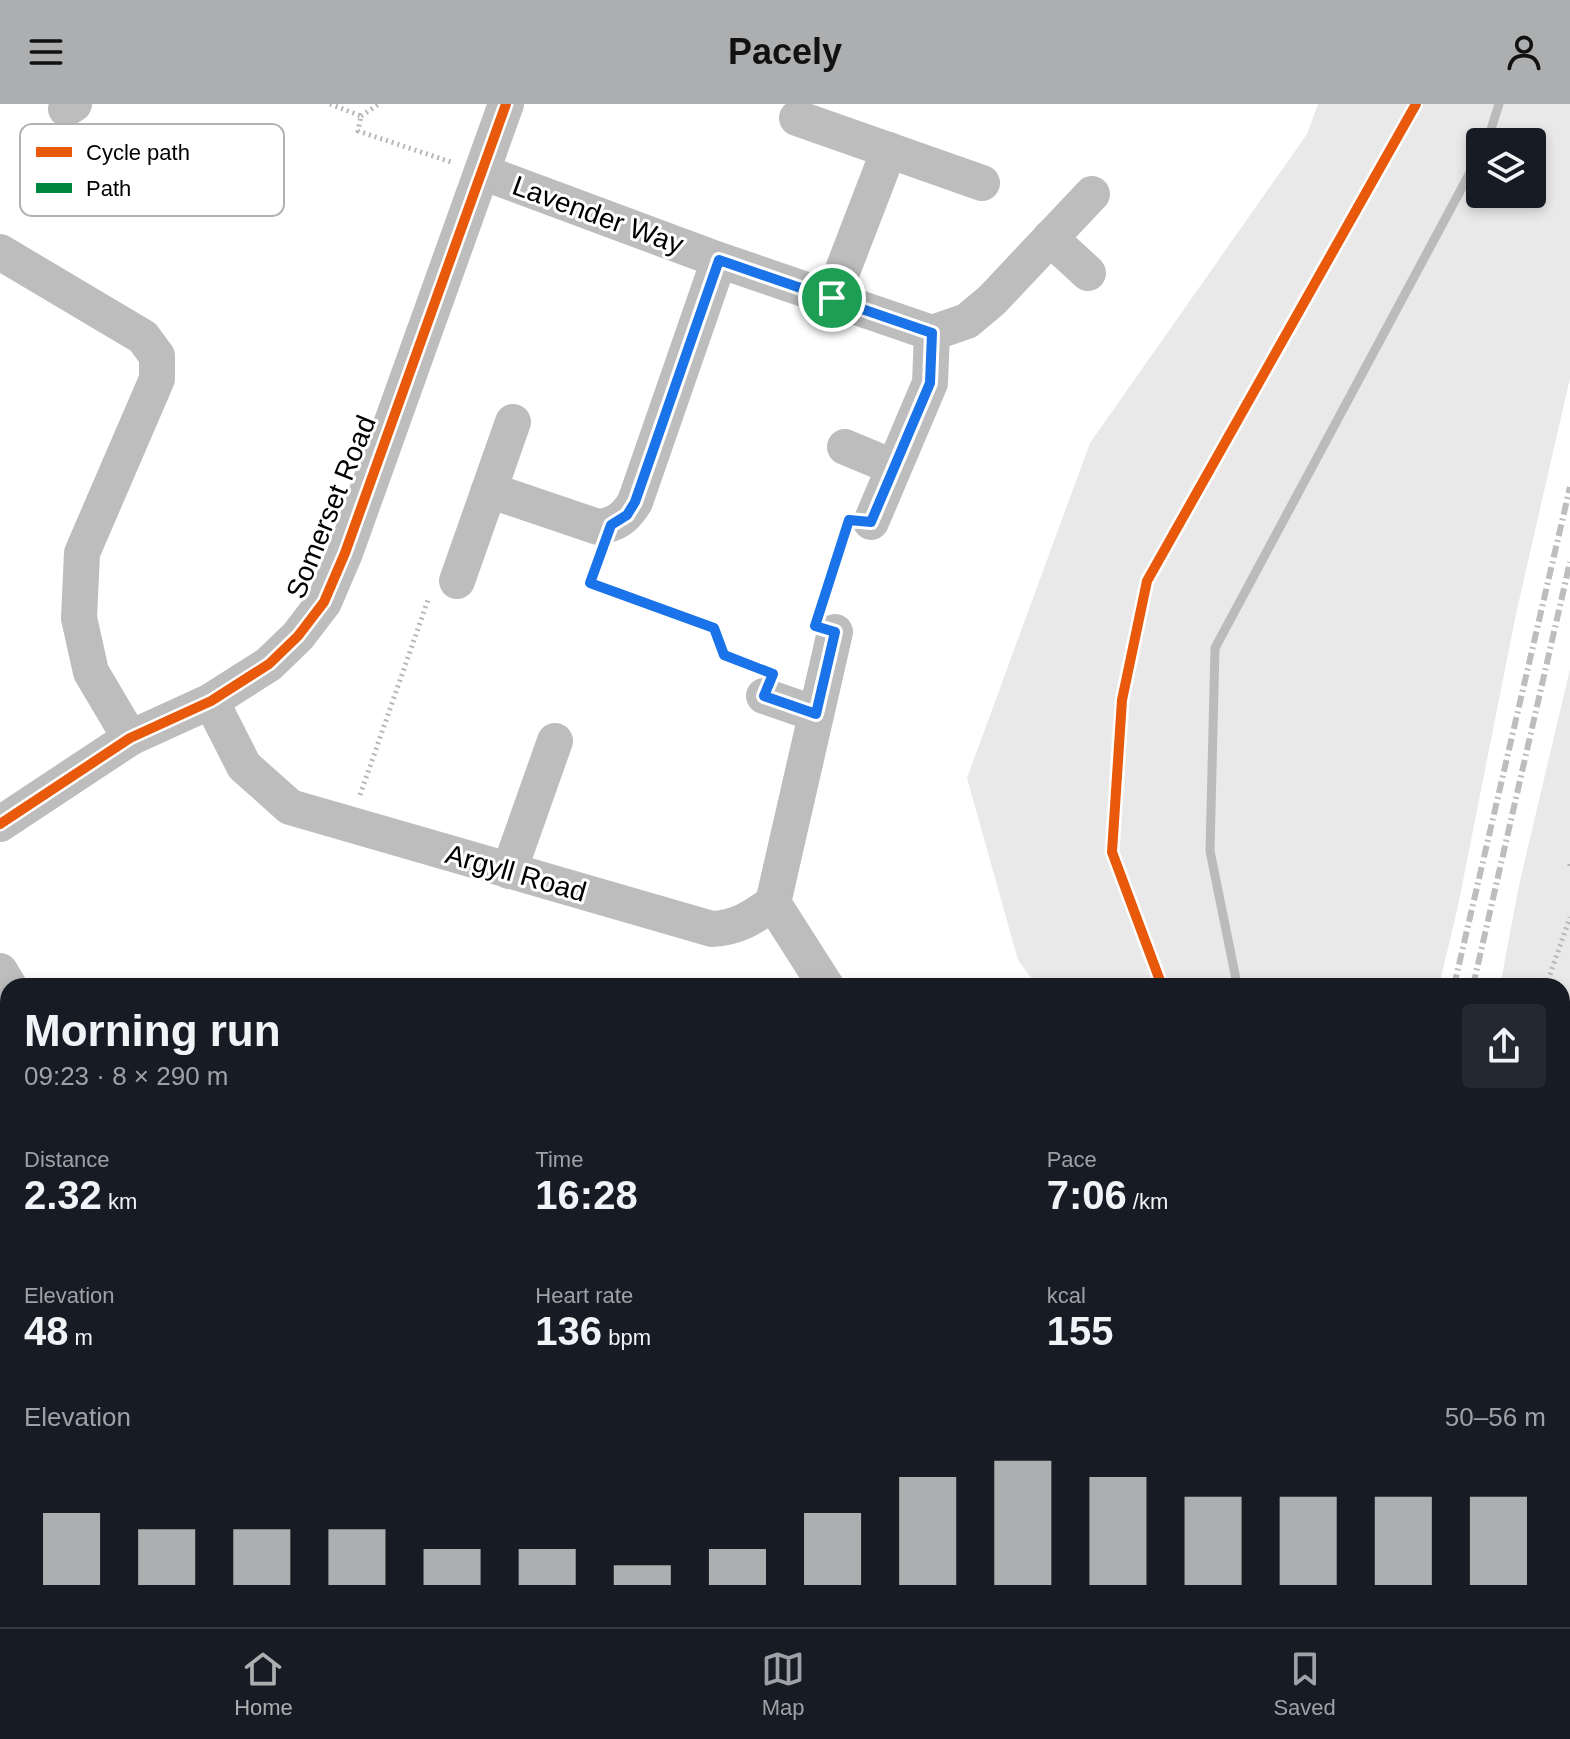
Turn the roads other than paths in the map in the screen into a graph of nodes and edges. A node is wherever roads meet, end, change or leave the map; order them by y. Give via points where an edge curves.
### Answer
1 (506, 104) edge
2 (797, 118) dead end
3 (889, 150) junction
4 (482, 172) junction
5 (982, 183) dead end
6 (1092, 194) dead end
7 (1050, 238) junction
8 (0, 252) edge
9 (719, 260) junction
10 (1088, 273) dead end
11 (832, 298) junction
12 (932, 333) junction
13 (513, 422) dead end
14 (845, 447) dead end
15 (893, 467) junction
16 (489, 490) junction
17 (871, 522) road end
18 (457, 581) road end
19 (835, 632) road end
20 (764, 696) road end
21 (211, 701) junction
22 (816, 714) junction
23 (130, 738) junction
24 (555, 741) dead end
25 (0, 824) edge
26 (509, 871) junction
27 (773, 903) junction
28 (821, 978) edge

1 - 4 street, Somerset Road
2 - 3 street
3 - 5 street
3 - 11 street
4 - 9 street, Lavender Way
4 - 21 street, Somerset Road via 324,602 269,664
6 - 7 street
7 - 10 street
7 - 12 street via 967,321
8 - 23 street via 143,337 157,356 157,379 82,553 79,618 91,672
9 - 11 street, Lavender Way
9 - 16 street via 627,515 611,525 586,525
11 - 12 street, Lavender Way
12 - 15 street via 930,383
13 - 16 street
14 - 15 street
15 - 17 street
16 - 18 street
19 - 22 street
20 - 22 street
21 - 23 street, Somerset Road
21 - 26 street, Argyll Road via 244,766 290,807
22 - 27 street
23 - 25 street, Somerset Road
24 - 26 street
26 - 27 street, Argyll Road via 712,929 731,929
27 - 28 street

